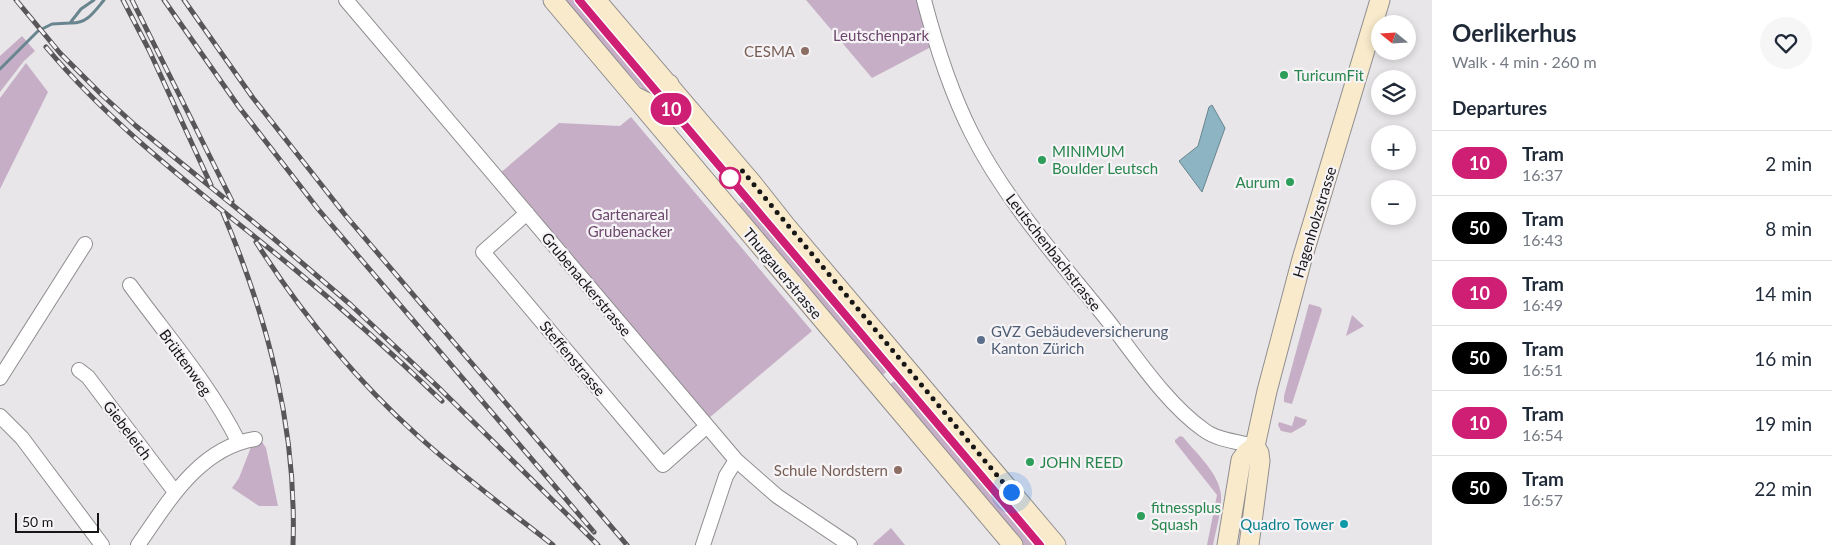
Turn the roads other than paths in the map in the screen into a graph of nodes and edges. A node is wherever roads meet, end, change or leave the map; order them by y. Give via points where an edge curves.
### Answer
1 (346, 0) edge
2 (553, 0) edge
3 (596, 0) edge
4 (924, 0) edge
5 (1380, 0) edge
6 (668, 84) junction
7 (633, 95) junction
8 (527, 213) junction
9 (85, 244) dead end
10 (130, 285) dead end
11 (79, 370) dead end
12 (0, 378) edge
13 (0, 416) edge
14 (707, 426) junction
15 (255, 439) dead end
16 (238, 441) junction
17 (1255, 446) junction
18 (736, 460) junction
19 (175, 492) junction
20 (102, 545) edge
21 (138, 545) edge
22 (703, 545) edge
23 (850, 545) edge
24 (1013, 545) edge
25 (1056, 545) edge
26 (1227, 545) edge
27 (1249, 545) edge

1 - 8 street, Grubenackerstrasse
2 - 7 main road, Thurgauerstrasse
3 - 6 main road
4 - 17 street, Leutschenbachstrasse via 954,96 997,178 1160,387 1189,418 1206,432
5 - 17 main road, Hagenholzstrasse via 1302,259
6 - 7 main road via 666,96 656,104
6 - 25 main road
7 - 24 main road, Thurgauerstrasse
8 - 14 street, Grubenackerstrasse
8 - 14 street, Steffenstrasse via 482,252 662,465
9 - 12 street
10 - 16 street, Brüttenweg via 227,419
11 - 19 street, Giebeleich via 88,377
13 - 20 street via 22,438
14 - 18 street, Grubenackerstrasse
15 - 16 street
16 - 19 street via 199,466
17 - 26 main road, Hagenholzstrasse via 1241,460
17 - 27 main road, Hagenholzstrasse via 1260,461
18 - 22 street via 726,476
18 - 23 street, Grubenackerstrasse via 777,496
19 - 21 street

